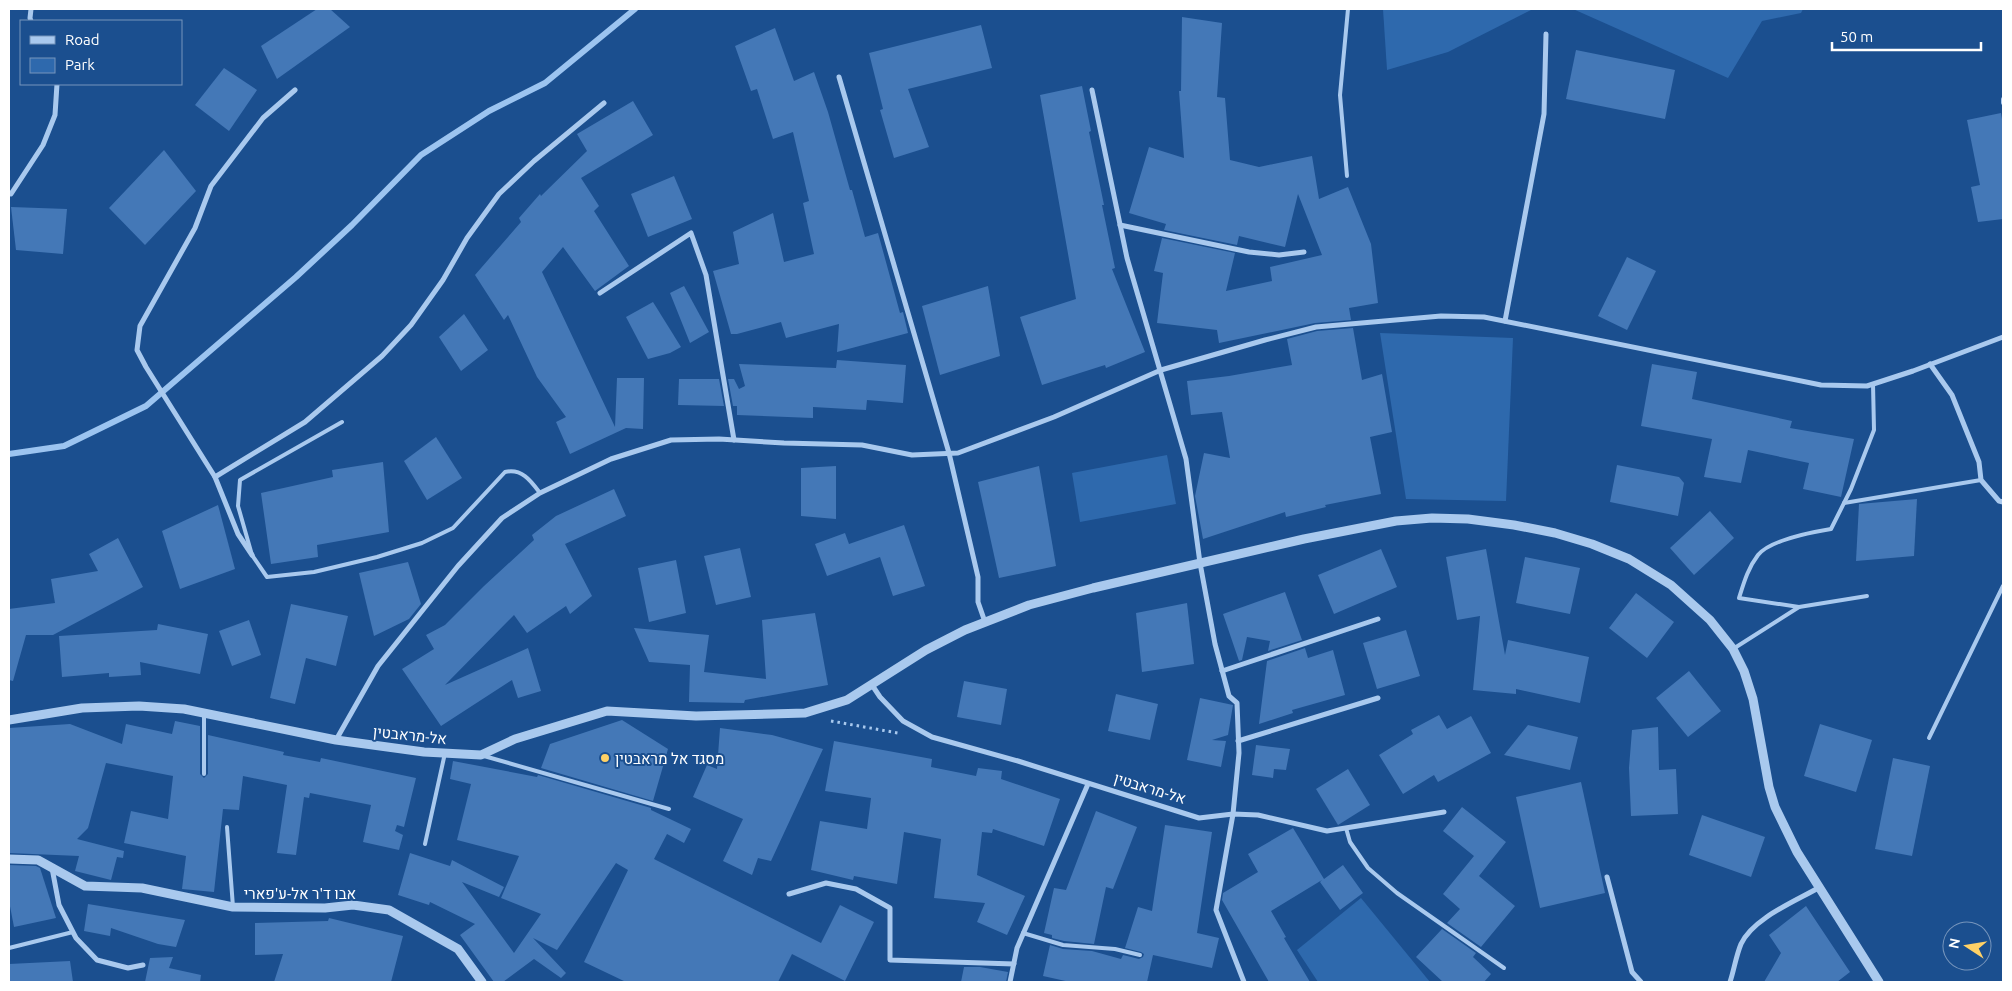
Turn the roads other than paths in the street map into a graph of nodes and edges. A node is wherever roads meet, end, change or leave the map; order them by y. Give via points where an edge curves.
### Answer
1 (1348, 9) edge
2 (1546, 34) dead end
3 (838, 77) dead end
4 (57, 85) edge
5 (295, 90) dead end
6 (1092, 90) dead end
7 (2003, 98) edge
8 (604, 103) dead end
9 (2003, 103) edge
10 (1347, 176) dead end
11 (10, 195) edge
12 (1120, 225) junction
13 (1304, 252) dead end
14 (600, 293) dead end
15 (1505, 321) junction
16 (2003, 337) edge
17 (1930, 364) junction
18 (1161, 370) junction
19 (1874, 384) junction
20 (342, 422) dead end
21 (734, 440) junction
22 (949, 453) junction
23 (215, 477) junction
24 (1981, 480) junction
25 (540, 493) junction
26 (2003, 502) edge
27 (1844, 503) junction
28 (252, 555) junction
29 (1200, 563) junction
30 (2003, 586) edge
31 (1867, 596) dead end
32 (1799, 607) junction
33 (1378, 619) dead end
34 (985, 622) junction
35 (1733, 649) junction
36 (1222, 671) junction
37 (872, 685) junction
38 (1378, 698) dead end
39 (204, 714) junction
40 (9, 720) edge
41 (1929, 738) dead end
42 (336, 740) junction
43 (1238, 741) junction
44 (445, 753) junction
45 (481, 754) junction
46 (204, 774) dead end
47 (1088, 784) junction
48 (669, 809) dead end
49 (1444, 812) dead end
50 (1233, 814) junction
51 (227, 828) dead end
52 (1346, 828) junction
53 (425, 844) dead end
54 (9, 859) edge
55 (52, 868) junction
56 (1607, 877) dead end
57 (1820, 887) junction
58 (789, 894) dead end
59 (233, 907) junction
60 (73, 932) junction
61 (1023, 933) junction
62 (9, 948) edge
63 (1140, 956) dead end
64 (1014, 964) junction
65 (143, 965) dead end
66 (1504, 968) dead end
67 (482, 982) edge
68 (1010, 982) edge
69 (1244, 982) edge
70 (1641, 982) edge
71 (1730, 982) edge
72 (1879, 982) edge

1 - 10 lane via 1340,96
2 - 15 street via 1544,114
3 - 22 street
4 - 11 street via 55,115 43,145
5 - 23 street via 263,118 211,186 194,228 140,326 137,350
6 - 12 street
7 - 9 lane
8 - 23 street via 499,194 467,238 412,326 382,356 305,422
12 - 13 street via 1249,252 1279,255
12 - 18 street
14 - 21 street via 691,233 706,275
15 - 18 street via 1441,316 1316,327
15 - 19 street via 1820,385
16 - 17 street
17 - 19 street
17 - 24 street via 1952,395 1979,462
18 - 22 street via 1054,417 958,453
18 - 29 street via 1186,459
19 - 27 lane via 1874,430
20 - 28 lane via 240,480 238,506
21 - 22 street via 862,445 912,455
21 - 25 street via 671,440 611,459
22 - 34 street via 978,577 978,602
23 - 28 street via 238,534
24 - 26 street
24 - 27 lane
25 - 28 lane via 527,476 505,472 453,528 422,543 314,572 267,577
25 - 42 street via 502,518 458,566 378,666
27 - 32 lane via 1831,529 1791,537 1759,553 1746,573 1739,598
29 - 34 street, אל-מראבטין via 1029,605
29 - 35 street, אל-מראבטין via 1396,521 1441,518 1514,525 1592,544 1652,572 1710,620
29 - 36 street
30 - 41 lane
31 - 32 lane
32 - 35 lane
33 - 36 street
34 - 37 street, אל-מראבטין via 926,650
35 - 57 street, אל-מראבטין via 1753,699 1775,807 1797,852
36 - 43 street via 1229,696 1237,703
37 - 45 street, אל-מראבטין via 847,700 805,713 696,716 607,711 515,739
37 - 47 street, אל-מראבטין via 903,721 932,737
38 - 43 street
39 - 40 street, אל-מראבטין via 184,709 139,706 82,708
39 - 42 street, אל-מראבטין
39 - 46 lane
42 - 44 street, אל-מראבטין
43 - 50 street
44 - 45 street, אל-מראבטין
44 - 53 lane
45 - 48 lane
47 - 50 street, אל-מראבטין via 1199,818
47 - 61 street
49 - 52 street, אל-מראבטין
50 - 52 street, אל-מראבטין via 1258,815 1327,831
50 - 69 street via 1216,910
51 - 59 lane
52 - 66 lane via 1350,842 1368,868 1397,893
54 - 55 street, אבו ד'ר אל-ע'פארי via 38,860
55 - 59 street, אבו ד'ר אל-ע'פארי via 85,886 142,888
55 - 60 street via 59,905
56 - 70 street via 1632,972
57 - 71 street via 1752,928 1742,944
57 - 72 street, אל-מראבטין
58 - 64 street via 826,883 856,889 890,908 890,960
59 - 67 street, אבו ד'ר אל-ע'פארי via 325,908 353,905 389,910 458,949
60 - 62 lane
60 - 65 street via 97,960 128,968
61 - 63 lane via 1063,945 1115,949
61 - 64 street
64 - 68 street

